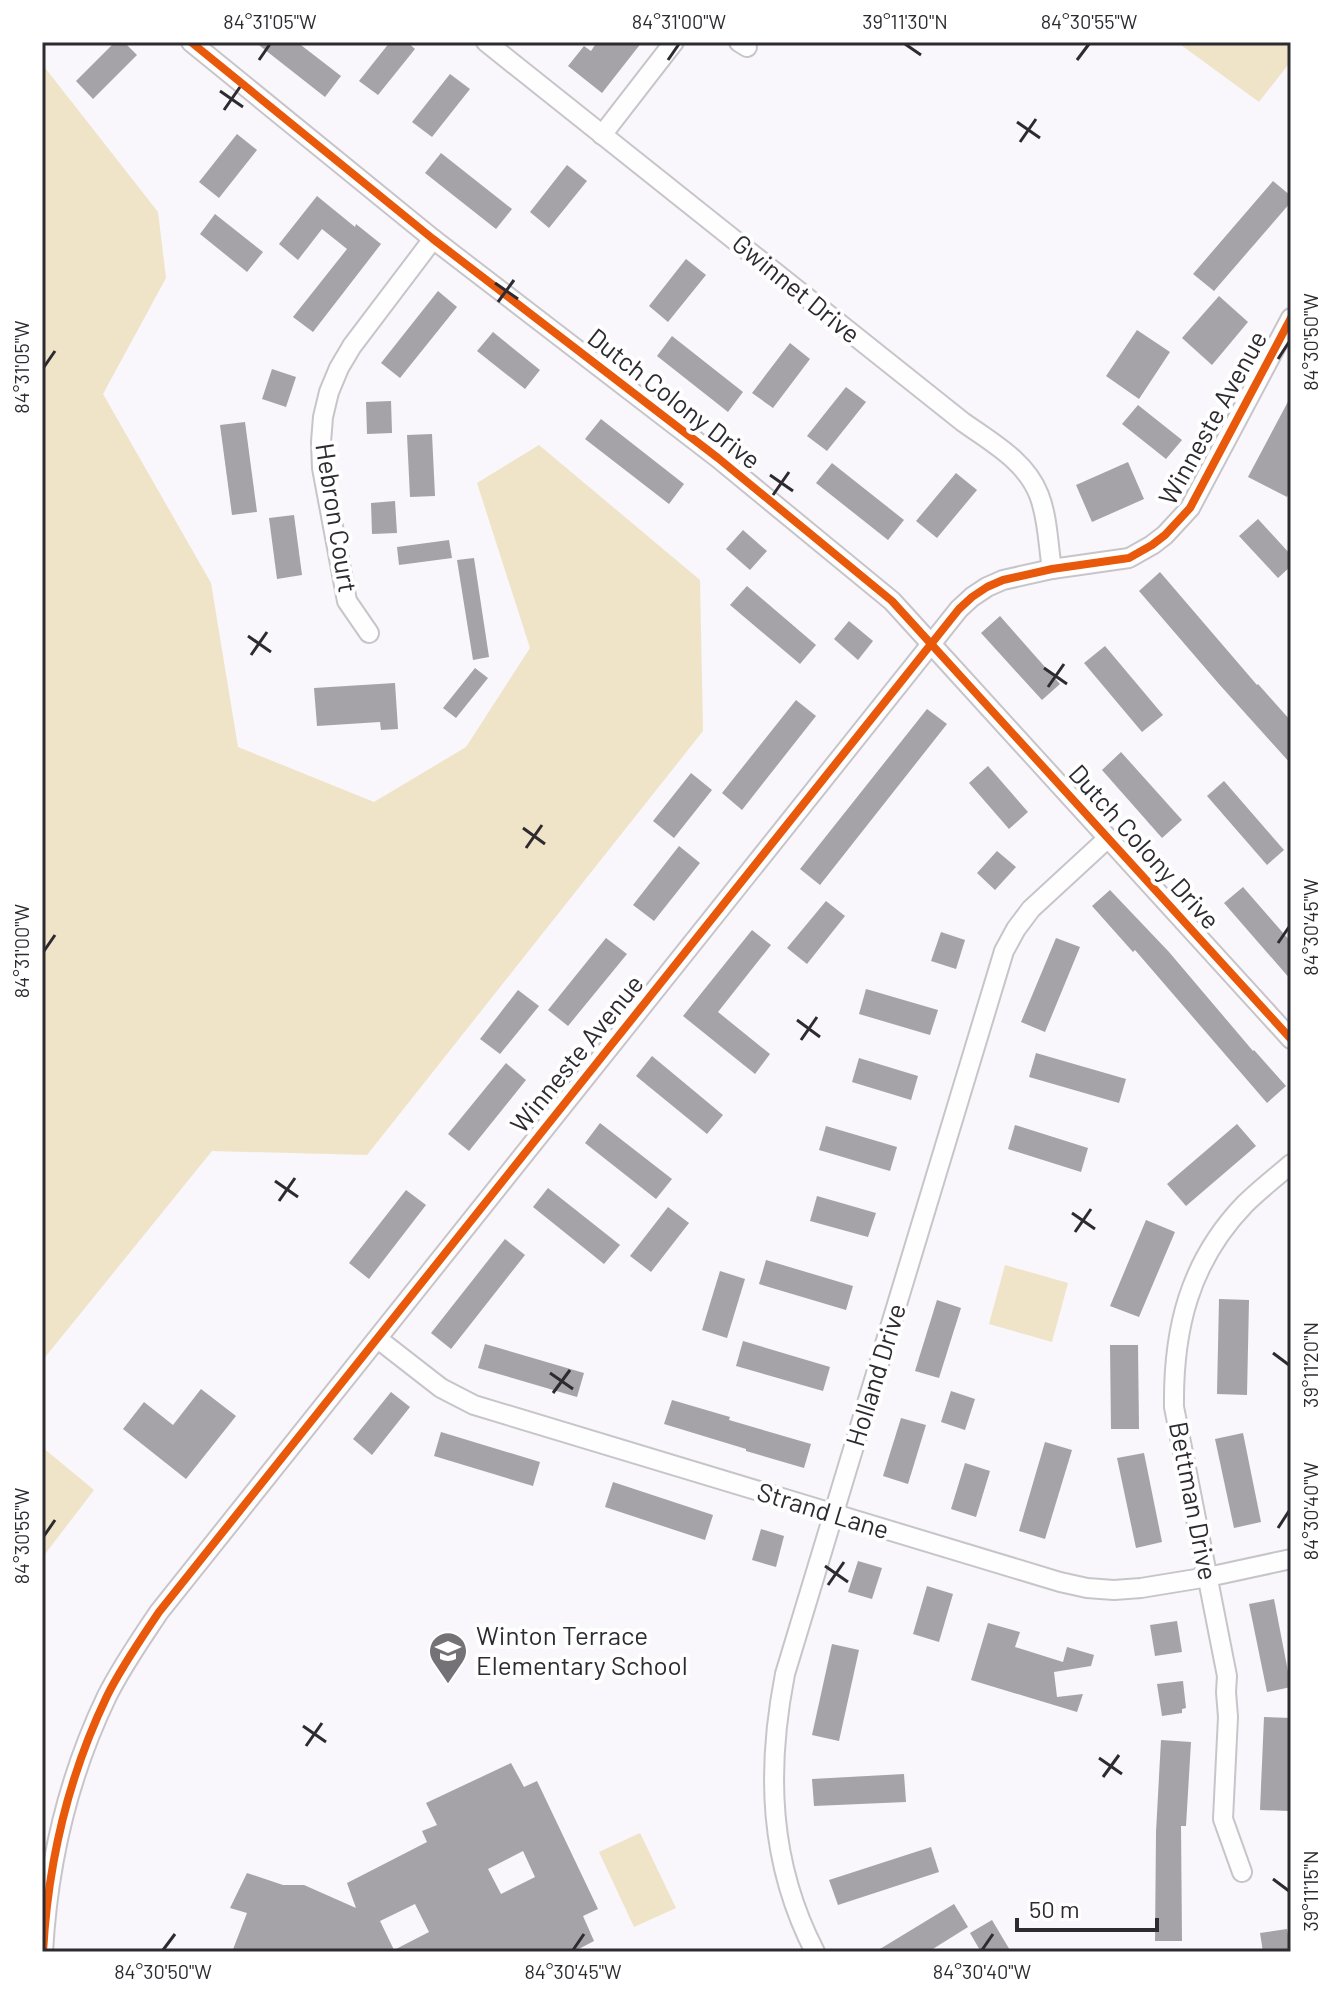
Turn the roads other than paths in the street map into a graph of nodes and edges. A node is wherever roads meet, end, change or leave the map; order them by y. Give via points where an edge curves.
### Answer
1 (191, 42) edge
2 (486, 42) edge
3 (674, 42) edge
4 (602, 135) junction
5 (433, 239) junction
6 (1291, 318) edge
7 (1052, 569) junction
8 (369, 633) dead end
9 (930, 643) junction
10 (1108, 838) junction
11 (1291, 1039) edge
12 (1291, 1164) edge
13 (378, 1339) junction
14 (833, 1514) junction
15 (1291, 1559) edge
16 (1208, 1577) junction
17 (1242, 1872) dead end
18 (43, 1952) edge
19 (815, 1952) edge

1 - 5 street, Dutch Colony Drive
2 - 4 street, Gwinnet Drive
3 - 4 street
4 - 7 street, Gwinnet Drive via 1011,456 1035,487
5 - 8 street, Hebron Court via 352,346 323,417 322,468 347,601
5 - 9 street, Dutch Colony Drive via 718,458 892,601
6 - 7 street, Winneste Avenue via 1190,508 1173,528 1129,558
7 - 9 street, Winneste Avenue via 987,587
9 - 10 street, Dutch Colony Drive
9 - 13 street, Winneste Avenue
10 - 11 street, Dutch Colony Drive
10 - 14 street, Holland Drive via 1031,909 1004,951
12 - 16 street, Bettman Drive via 1246,1203 1210,1251 1185,1306 1177,1339 1174,1407
13 - 14 street, Strand Lane via 441,1388 474,1405
13 - 18 street, Winneste Avenue via 159,1612 129,1657 69,1792 54,1850
14 - 16 street, Strand Lane via 1087,1588 1133,1589
14 - 19 street, Holland Drive via 785,1674 773,1758 779,1844 801,1926
15 - 16 street, Strand Lane
16 - 17 street, Bettman Drive via 1227,1676 1223,1819

